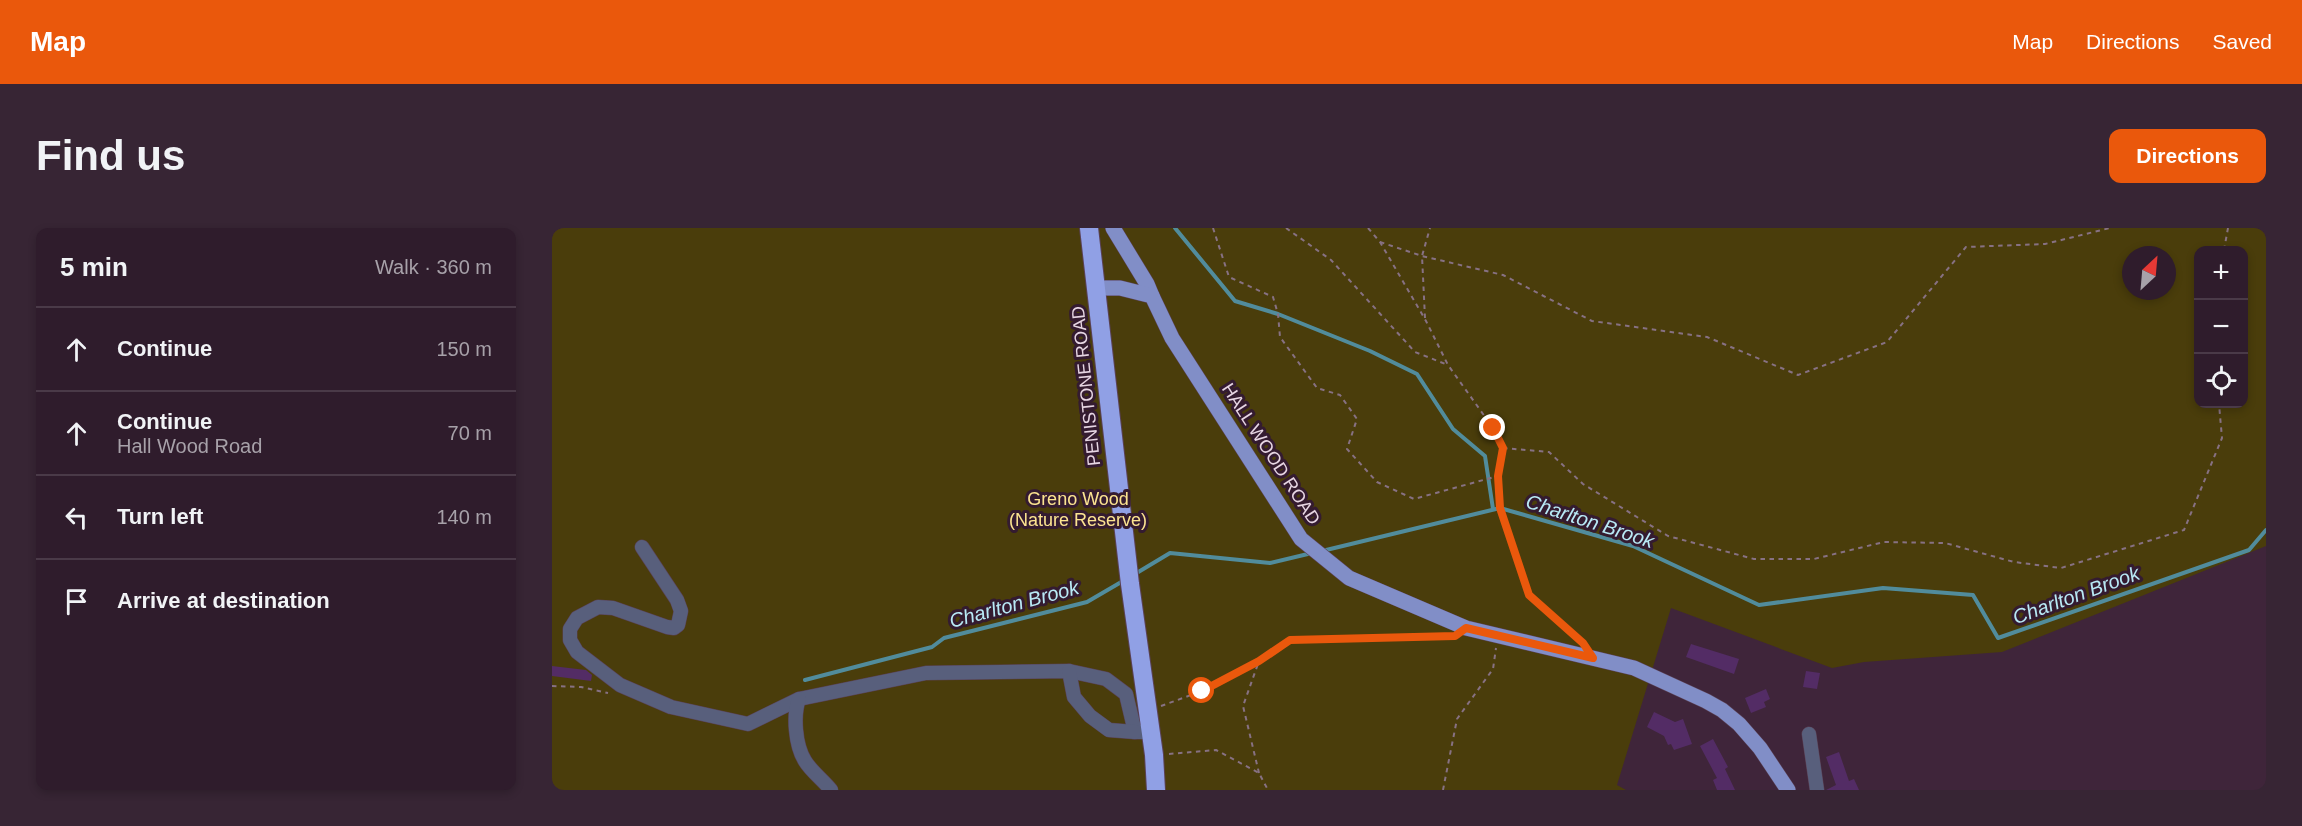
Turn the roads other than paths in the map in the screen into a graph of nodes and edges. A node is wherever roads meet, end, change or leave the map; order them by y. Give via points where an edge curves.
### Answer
1 (1089, 228) edge
2 (1113, 228) edge
3 (1096, 288) junction
4 (1152, 296) junction
5 (642, 547) dead end
6 (1069, 671) junction
7 (799, 699) junction
8 (1143, 732) junction
9 (1809, 734) dead end
10 (831, 790) edge
11 (1156, 790) edge
12 (1788, 790) edge
13 (1817, 790) edge

1 - 3 highway, PENISTONE ROAD
2 - 4 main road, HALL WOOD ROAD
3 - 4 main road via 1120,288
3 - 8 highway, PENISTONE ROAD via 1147,711
4 - 12 main road, HALL WOOD ROAD via 1172,338 1301,539 1349,578 1466,628 1634,668 1722,710 1760,748
5 - 7 lane via 677,600 681,611 678,626 667,627 613,608 598,607 577,618 570,629 570,640 577,652 620,685 652,700 748,724
6 - 7 lane via 926,673
6 - 8 lane via 1106,679 1126,694
6 - 8 lane via 1074,698 1090,716 1109,730
7 - 10 lane via 795,720 804,761
8 - 11 highway, PENISTONE ROAD via 1154,755
9 - 13 lane

